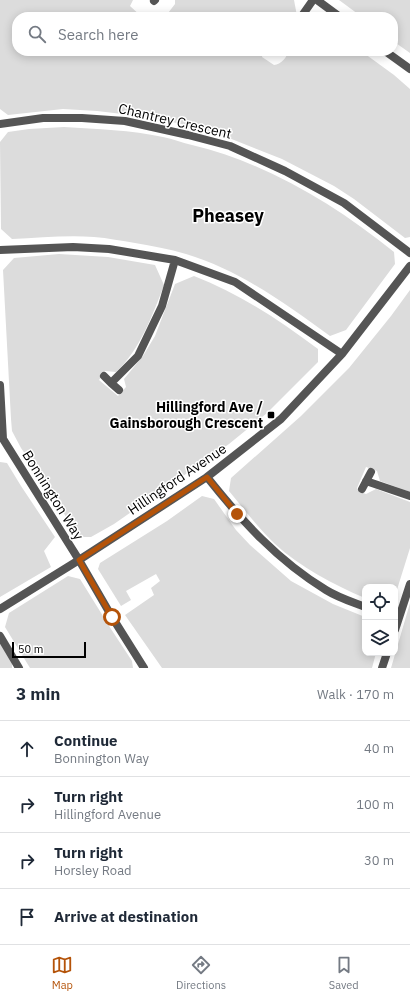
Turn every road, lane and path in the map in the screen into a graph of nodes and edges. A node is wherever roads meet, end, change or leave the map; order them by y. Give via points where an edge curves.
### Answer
1 (313, 0) edge
2 (317, 0) edge
3 (305, 12) edge
4 (333, 12) edge
5 (392, 56) edge
6 (410, 70) edge
7 (0, 124) edge
8 (0, 250) edge
9 (410, 253) edge
10 (175, 260) junction
11 (410, 266) edge
12 (342, 354) junction
13 (104, 376) dead end
14 (111, 383) junction
15 (0, 385) edge
16 (119, 390) dead end
17 (1, 440) edge
18 (371, 472) dead end
19 (207, 477) junction
20 (410, 496) edge
21 (79, 560) junction
22 (410, 584) edge
23 (362, 605) edge
24 (0, 609) edge
25 (398, 615) edge
26 (0, 636) edge
27 (386, 656) edge
28 (20, 668) edge
29 (144, 668) edge
30 (382, 668) edge

1 - 3 street
2 - 4 street
5 - 6 street
7 - 9 street, Chantrey Crescent via 43,118 125,121 230,146 285,170 344,203
8 - 10 street via 87,247
10 - 12 street via 235,282
10 - 14 street via 162,306 138,356
11 - 12 street, Hillingford Avenue
12 - 19 street, Hillingford Avenue via 281,419
13 - 14 street
14 - 16 street
15 - 17 street
17 - 21 street, Bonnington Way
18 - 20 street via 364,485
19 - 21 street, Hillingford Avenue
19 - 23 street via 237,514 281,559 326,591
21 - 24 street, Hillingford Avenue
21 - 29 street, Bonnington Way
22 - 25 street
26 - 28 street
27 - 30 street

